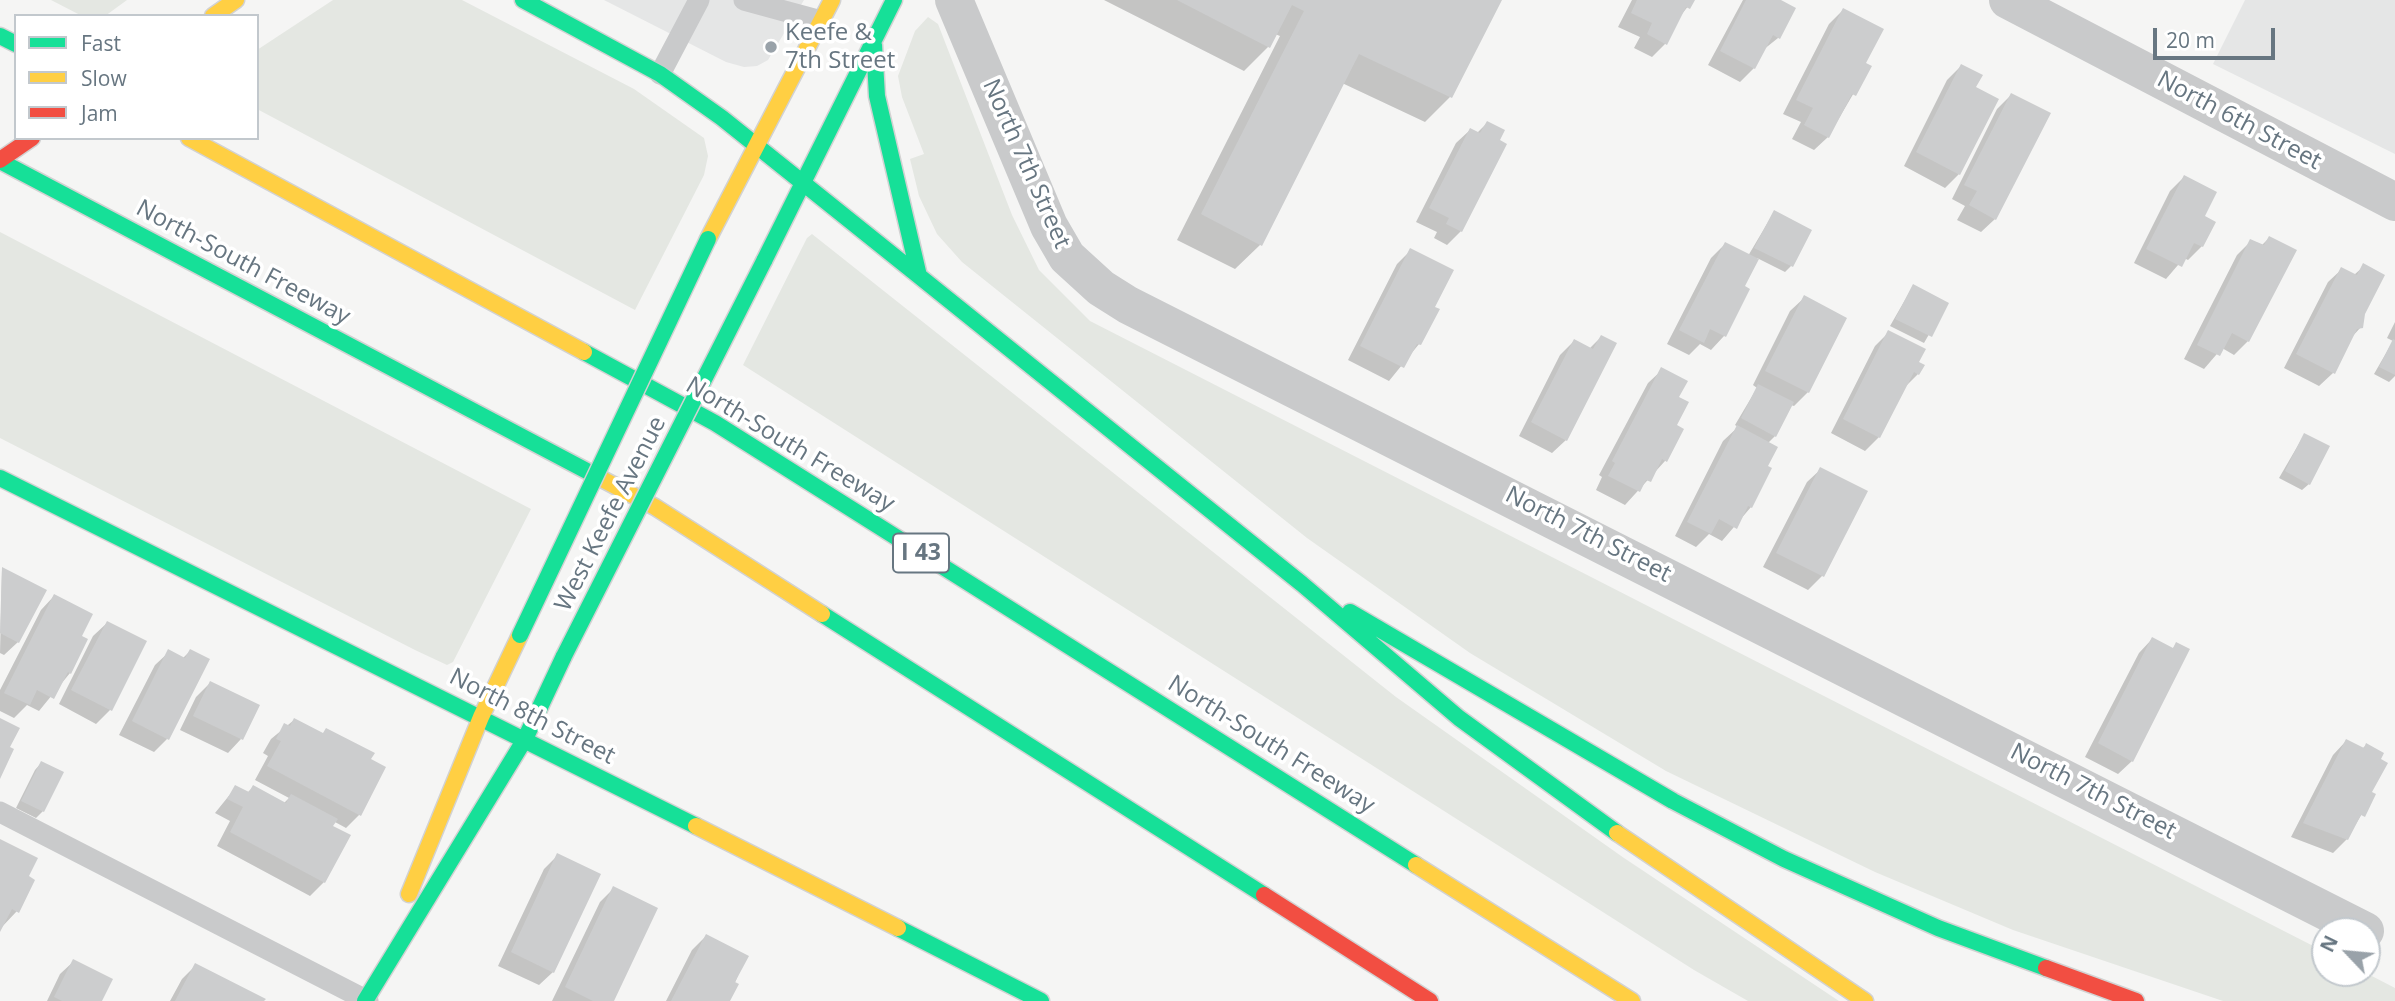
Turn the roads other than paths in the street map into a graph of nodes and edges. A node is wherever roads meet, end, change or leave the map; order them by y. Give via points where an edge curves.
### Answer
1 (236, 0) edge
2 (523, 0) edge
3 (699, 0) edge
4 (832, 0) edge
5 (894, 0) edge
6 (954, 0) edge
7 (2008, 0) edge
8 (756, 1) edge
9 (216, 14) edge
10 (821, 21) junction
11 (874, 43) junction
12 (660, 74) junction
13 (29, 140) edge
14 (193, 140) edge
15 (755, 146) junction
16 (0, 160) edge
17 (805, 185) junction
18 (13, 187) dead end
19 (2395, 202) edge
20 (167, 249) junction
21 (919, 276) junction
22 (0, 478) edge
23 (1302, 584) junction
24 (481, 717) junction
25 (525, 738) junction
26 (0, 811) edge
27 (2336, 917) edge
28 (366, 1001) edge
29 (1041, 1001) edge
30 (1430, 1001) edge
31 (1632, 1001) edge
32 (1865, 1001) edge
33 (2136, 1001) edge

1 - 9 main road
2 - 12 main road
3 - 12 lane
4 - 10 main road, West Keefe Avenue
5 - 11 main road, West Keefe Avenue
6 - 27 street, North 7th Street via 1049,226 1067,257 1101,288
7 - 19 street, North 6th Street
8 - 10 lane
10 - 15 main road, West Keefe Avenue
11 - 17 main road, West Keefe Avenue
11 - 21 main road via 877,96
12 - 15 main road
13 - 16 main road
14 - 31 main road, North-South Freeway / I 43 via 715,423
15 - 17 main road
15 - 24 main road, West Keefe Avenue, bridge
16 - 20 main road, North-South Freeway
17 - 21 main road
17 - 25 main road, West Keefe Avenue, bridge
18 - 20 main road
20 - 30 main road, North-South Freeway via 655,507
21 - 23 main road
22 - 24 main road, North 8th Street
23 - 32 main road via 1459,718 1602,823
23 - 33 main road via 1674,801 1784,859 1938,928
24 - 25 main road, North 8th Street
24 - 28 main road, West Keefe Avenue
25 - 28 main road, West Keefe Avenue
25 - 29 main road, North 8th Street
26 - 28 lane

